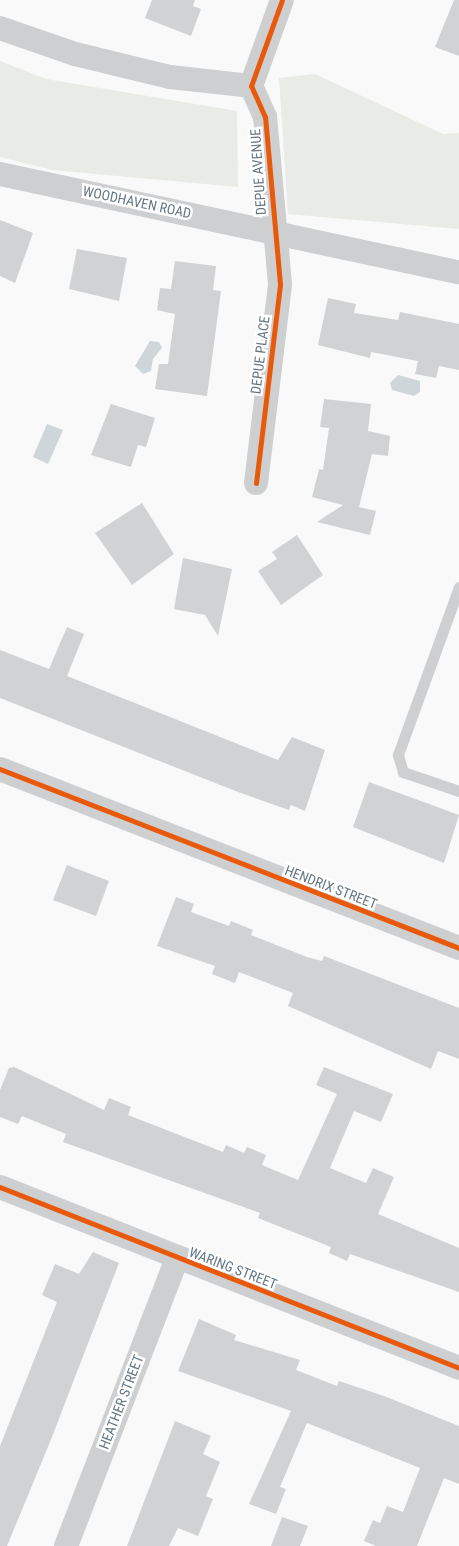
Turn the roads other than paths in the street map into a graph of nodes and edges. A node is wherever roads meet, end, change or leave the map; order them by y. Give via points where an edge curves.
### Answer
1 (282, 0) edge
2 (0, 28) edge
3 (250, 86) junction
4 (0, 174) edge
5 (273, 230) junction
6 (459, 272) edge
7 (256, 483) dead end
8 (459, 587) edge
9 (0, 769) edge
10 (459, 791) edge
11 (459, 948) edge
12 (0, 1187) edge
13 (177, 1258) junction
14 (459, 1368) edge
15 (66, 1546) edge

1 - 3 street
2 - 3 street via 75,54 170,77
3 - 5 street, DEPUE AVENUE via 265,117
4 - 5 street, WOODHAVEN ROAD
5 - 6 street, DEPUE AVENUE
5 - 7 street, DEPUE PLACE via 280,284
8 - 10 lane via 398,755 403,772
9 - 11 street, HENDRIX STREET
12 - 13 street, WARING STREET
13 - 14 street, WARING STREET
13 - 15 street, HEATHER STREET

